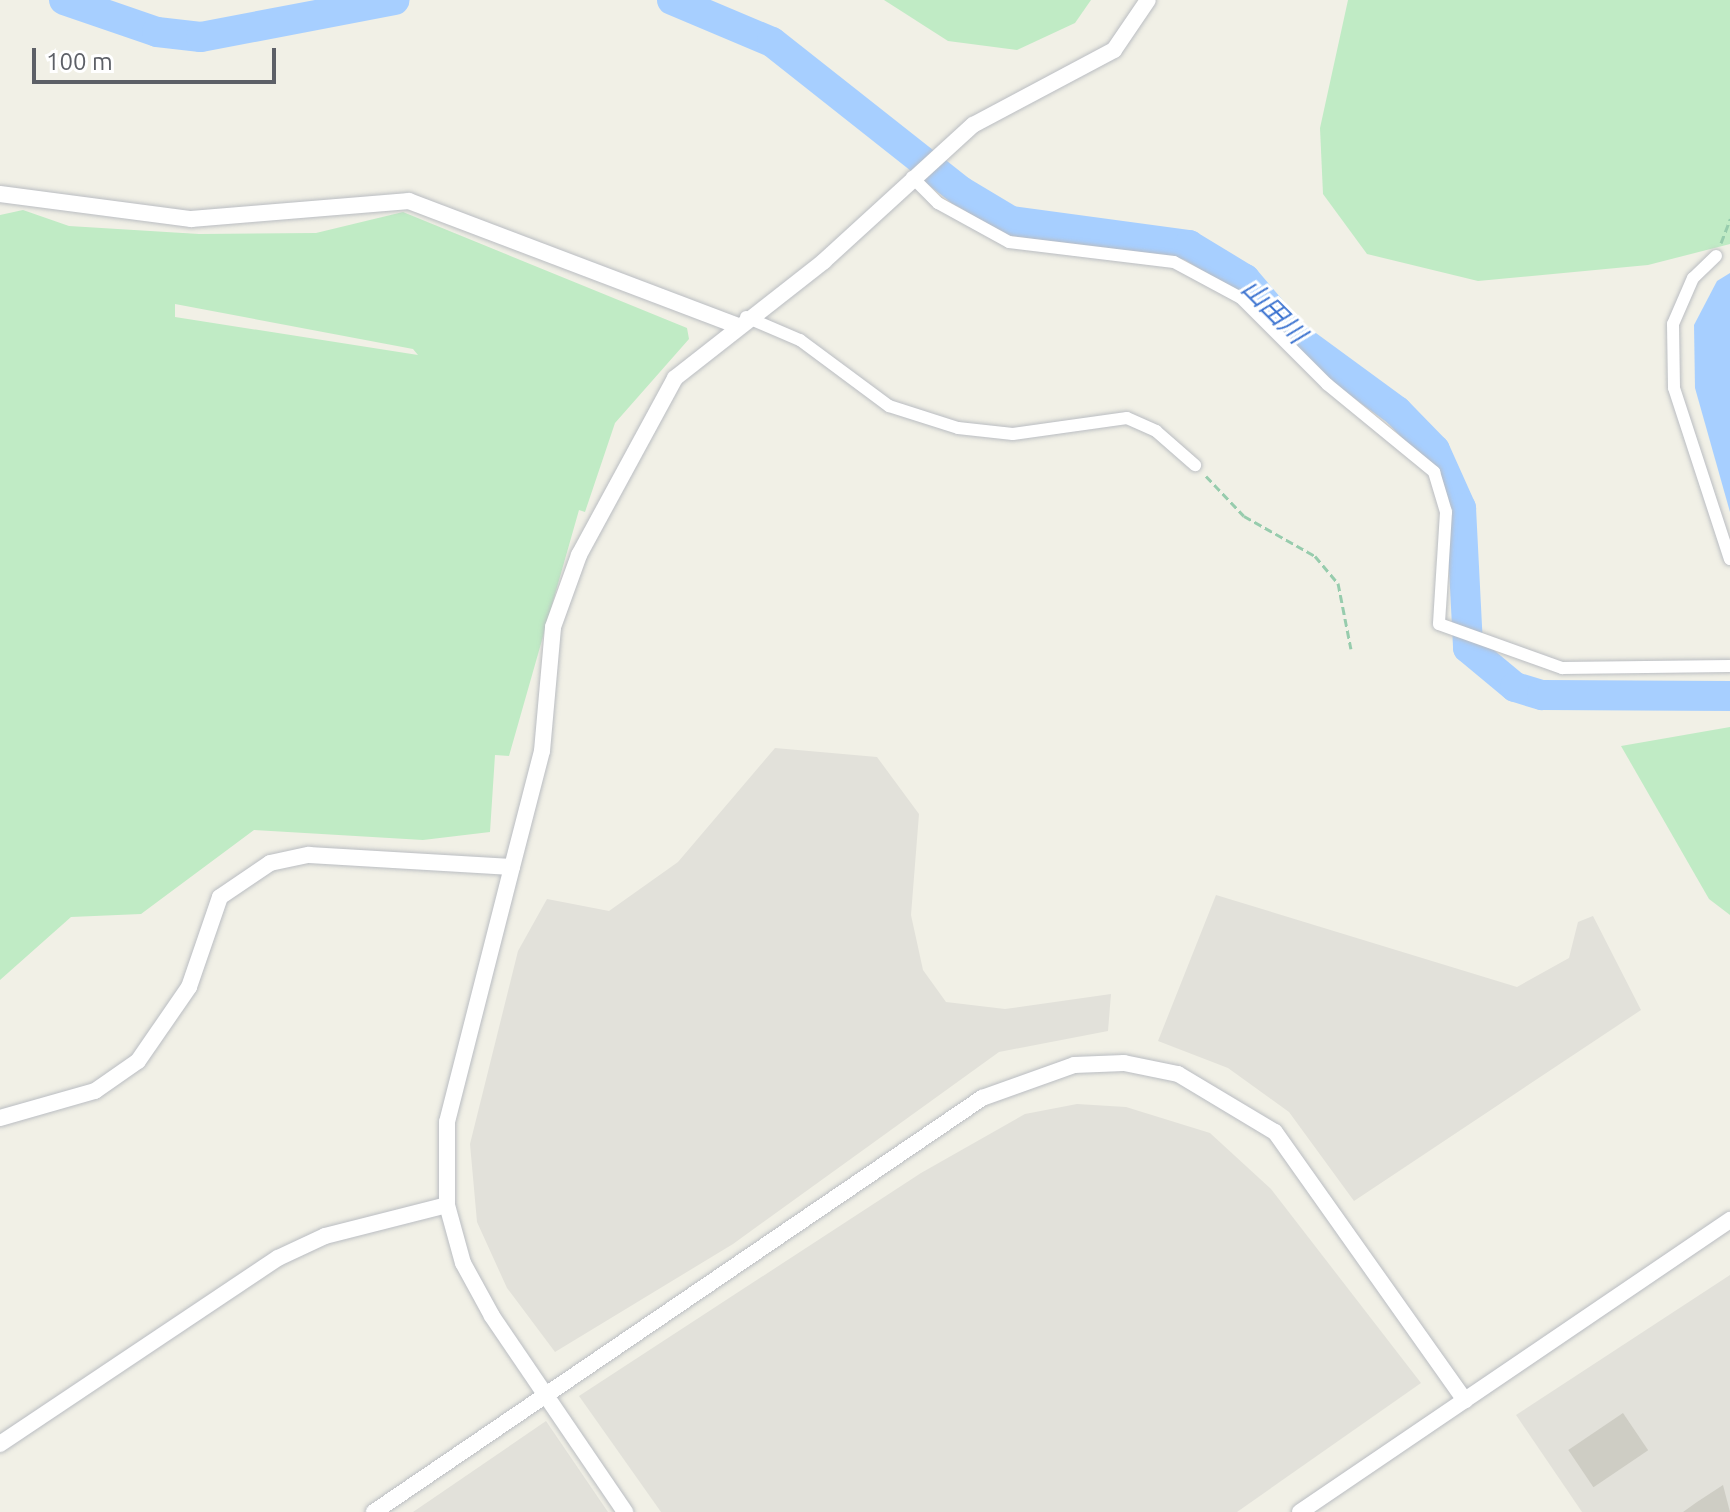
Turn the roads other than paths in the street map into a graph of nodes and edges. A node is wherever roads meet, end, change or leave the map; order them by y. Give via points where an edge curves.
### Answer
1 (1148, 0) edge
2 (912, 177) junction
3 (0, 194) edge
4 (1716, 256) road end
5 (741, 321) junction
6 (1195, 465) road end
7 (1730, 559) edge
8 (1730, 666) edge
9 (512, 867) junction
10 (0, 1118) edge
11 (447, 1205) junction
12 (1730, 1220) edge
13 (546, 1395) junction
14 (1465, 1400) junction
15 (0, 1444) edge
16 (374, 1512) edge
17 (625, 1512) edge
18 (1300, 1512) edge

1 - 2 street via 1114,50 973,125
2 - 5 street via 824,261
2 - 8 street via 938,203 1009,242 1174,262 1241,298 1305,363 1434,472 1446,512 1439,624 1562,668
3 - 5 street via 191,219 409,201
4 - 7 street via 1693,278 1673,324 1674,388
5 - 6 street via 800,340 889,406 958,428 1013,434 1127,418 1156,431
5 - 9 street via 675,378 579,555 553,627 542,751
9 - 10 street via 309,855 270,863 220,897 189,987 138,1061 95,1091
9 - 11 street via 447,1122
11 - 13 street via 463,1263
11 - 15 street via 325,1236 278,1258
12 - 14 street
13 - 14 street via 982,1098 1030,1076 1124,1063 1212,1089 1275,1132
13 - 16 street
13 - 17 street
14 - 18 street

